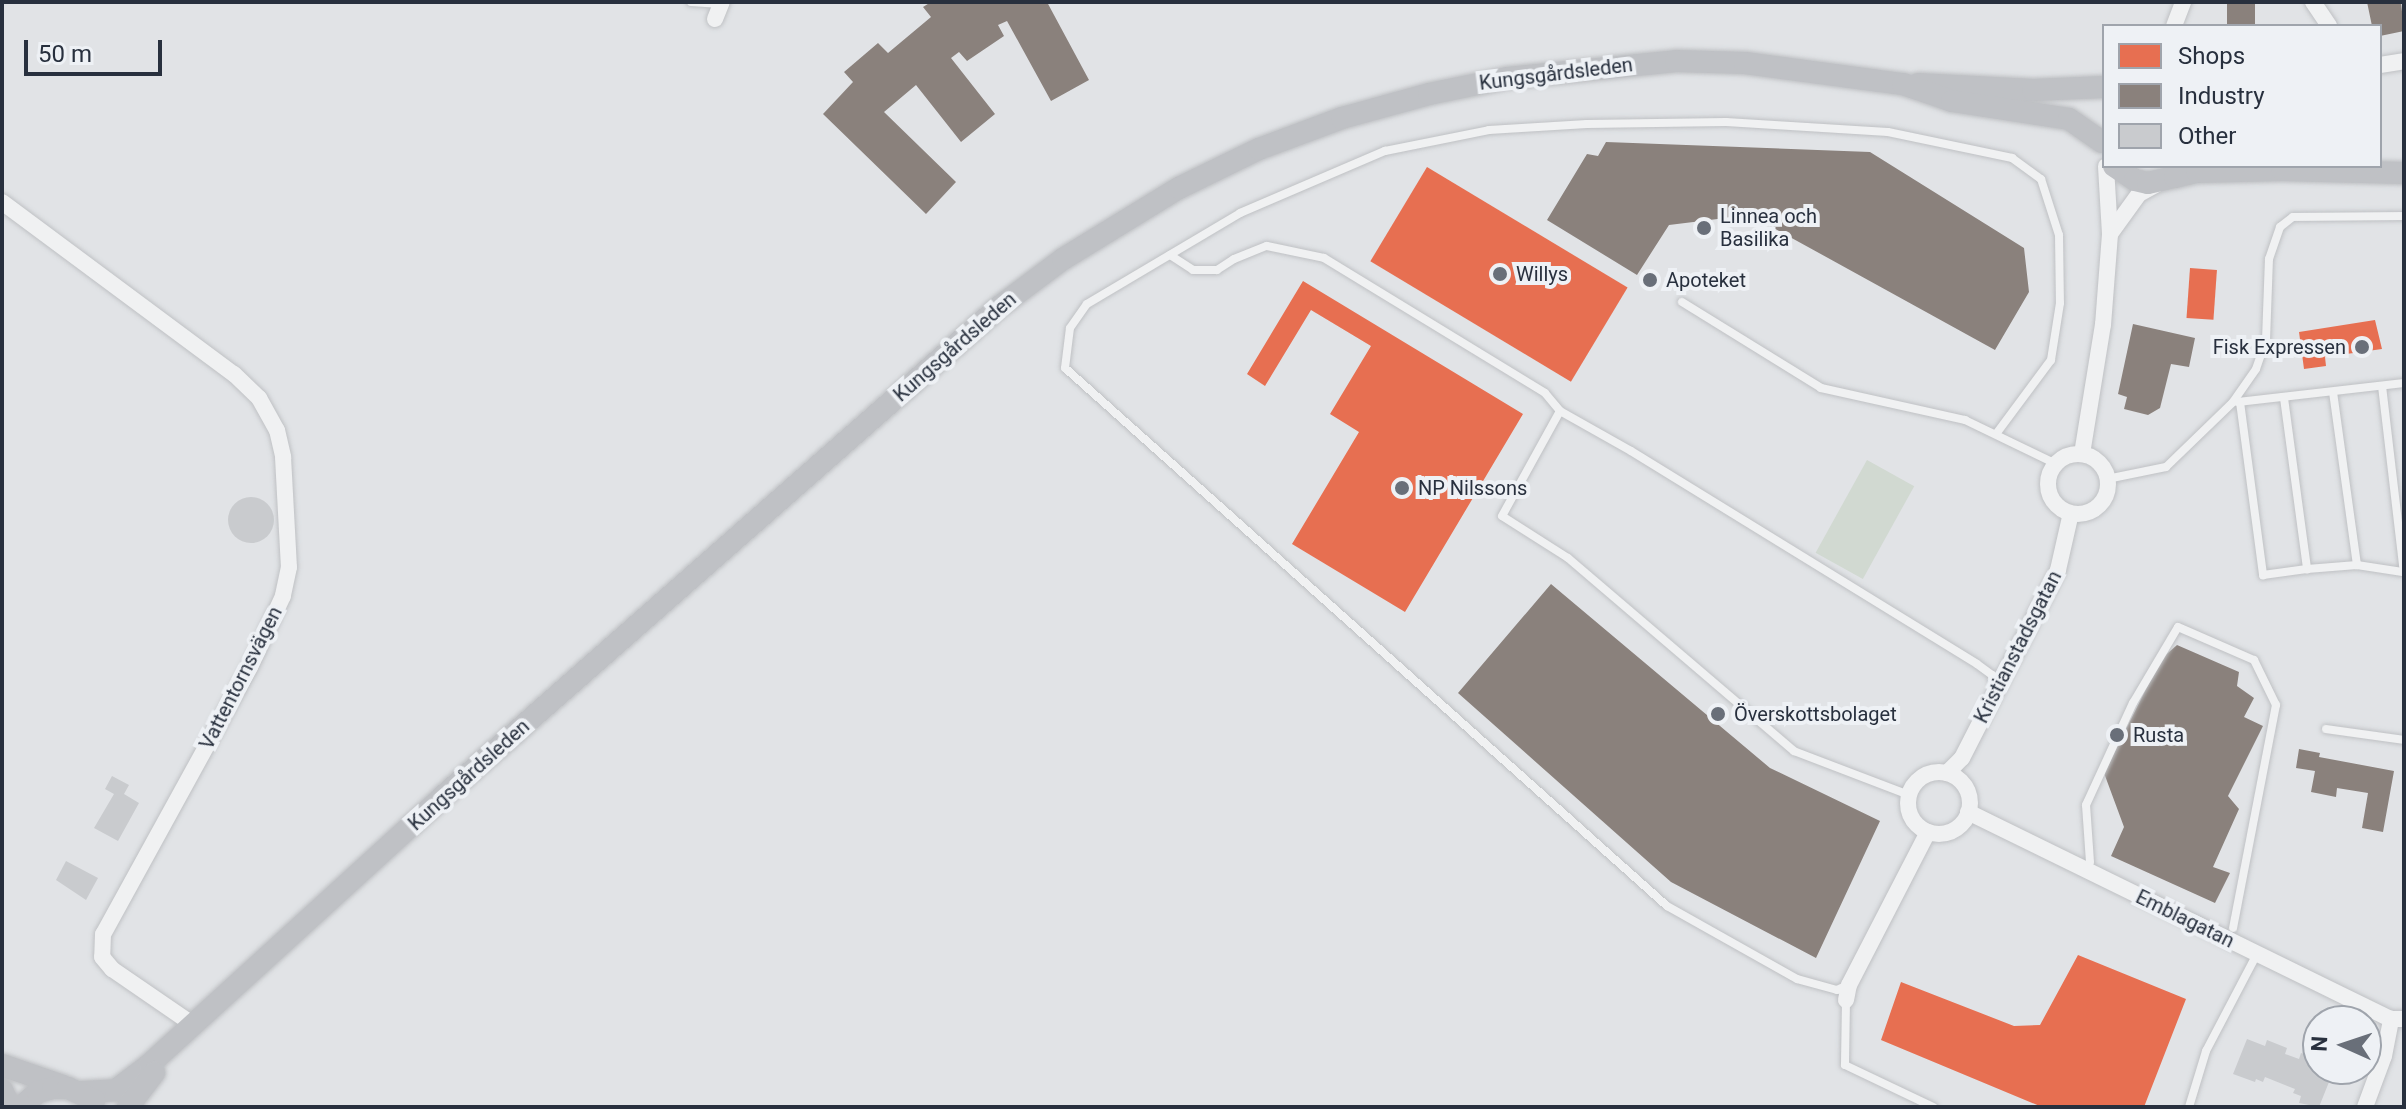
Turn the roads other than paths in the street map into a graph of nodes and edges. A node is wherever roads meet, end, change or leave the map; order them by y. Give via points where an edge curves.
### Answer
1 (691, 2) edge
2 (2184, 2) edge
3 (2313, 2) edge
4 (719, 8) edge
5 (2175, 24) edge
6 (2185, 24) edge
7 (2328, 24) edge
8 (2404, 61) edge
9 (2382, 65) edge
10 (1903, 84) junction
11 (2102, 87) edge
12 (2102, 144) edge
13 (2382, 158) edge
14 (2404, 159) edge
15 (2106, 168) edge
16 (2117, 168) edge
17 (2404, 173) edge
18 (2175, 175) edge
19 (2, 202) edge
20 (2404, 216) edge
21 (2110, 234) junction
22 (1170, 255) junction
23 (1682, 302) dead end
24 (2404, 383) edge
25 (2382, 386) junction
26 (2333, 392) junction
27 (2284, 398) junction
28 (2237, 402) junction
29 (1560, 411) junction
30 (1996, 434) junction
31 (2082, 454) junction
32 (2056, 464) junction
33 (2107, 479) junction
34 (2071, 513) junction
35 (2357, 565) junction
36 (2307, 569) junction
37 (2403, 572) edge
38 (2009, 661) junction
39 (1977, 664) junction
40 (1994, 693) junction
41 (2326, 729) dead end
42 (2404, 740) edge
43 (1947, 773) junction
44 (1909, 795) junction
45 (1968, 812) junction
46 (1928, 832) junction
47 (2090, 862) dead end
48 (2233, 928) dead end
49 (2257, 954) junction
50 (1847, 992) junction
51 (2397, 1019) edge
52 (192, 1024) junction
53 (2, 1065) edge
54 (2, 1090) edge
55 (84, 1096) edge
56 (10, 1107) edge
57 (21, 1107) edge
58 (128, 1107) edge
59 (1933, 1107) edge
60 (2189, 1107) edge
61 (2365, 1107) edge

1 - 4 lane
2 - 5 street
2 - 6 street
3 - 7 street
8 - 9 street
10 - 11 main road, Kungsgårdsleden
10 - 12 main road, Kungsgårdsleden via 1952,101 2069,119
10 - 52 main road, Kungsgårdsleden via 1745,63 1676,61 1507,78 1342,118 1259,149 1179,188 1063,259 999,307
13 - 14 main road
15 - 21 street
16 - 18 main road via 2135,180
17 - 18 main road via 2282,170
18 - 21 street via 2139,194
19 - 52 street, Vattentornsvägen via 234,374 259,398 277,430 289,567 283,596 250,667 103,934 102,957 112,969
20 - 28 lane via 2293,217 2280,227 2269,259 2266,340
21 - 31 street via 2103,325
22 - 29 lane via 1193,270 1217,270 1267,246 1324,258 1545,393
22 - 30 lane via 1240,213 1385,151 1489,130 1726,122 1888,132 2012,158 2041,179 2059,235 2060,303 2051,360
22 - 50 lane via 1087,304 1070,328 1065,368 1667,906 1797,979
23 - 30 lane via 1821,388 1965,420
24 - 25 lane
25 - 26 lane
25 - 37 lane
26 - 27 lane
26 - 35 lane
27 - 28 lane
27 - 36 lane
28 - 33 lane via 2166,467
28 - 36 lane via 2263,575
29 - 39 lane
29 - 44 lane via 1502,516 1568,558 1794,751
30 - 32 lane
31 - 32 street
31 - 33 street via 2099,463
32 - 34 street via 2049,493 2057,506
33 - 34 street via 2100,504 2087,513
34 - 38 street, Kristianstadsgatan via 2058,570
35 - 36 lane
35 - 37 lane
38 - 39 lane via 1992,669
38 - 40 street, Kristianstadsgatan
39 - 40 lane via 1992,675
40 - 43 street, Kristianstadsgatan via 1962,758
41 - 42 lane
43 - 44 street via 1928,773 1912,785
43 - 45 street via 1964,784
44 - 46 street via 1913,821
45 - 46 street via 1957,828
45 - 49 street, Emblagatan
46 - 50 street
47 - 48 lane via 2086,805 2133,703 2178,627 2254,660 2276,705
49 - 51 street, Emblagatan
49 - 60 lane via 2206,1051
50 - 59 lane via 1845,1065
51 - 61 street
52 - 55 main road, Kungsgårdsleden via 128,1082
52 - 58 main road, Kungsgårdsleden
53 - 55 main road
54 - 56 main road
55 - 57 main road, Kungsgårdsleden via 38,1092

